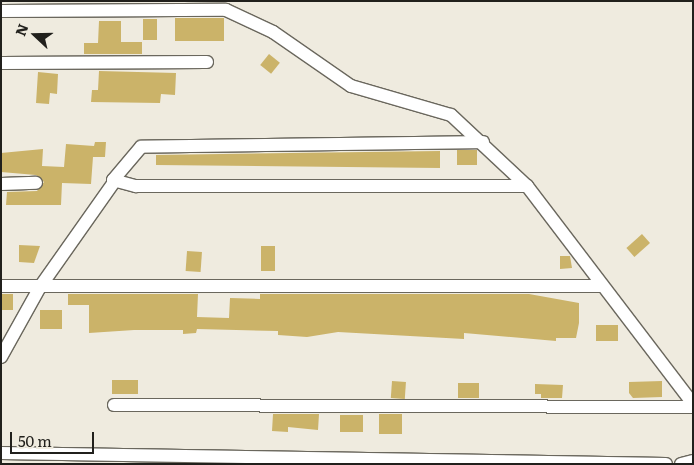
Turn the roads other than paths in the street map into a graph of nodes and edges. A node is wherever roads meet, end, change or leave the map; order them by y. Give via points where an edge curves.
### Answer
1 (216, 1) edge
2 (226, 10) junction
3 (1, 11) edge
4 (207, 62) dead end
5 (1, 63) edge
6 (483, 142) junction
7 (114, 182) junction
8 (36, 183) dead end
9 (1, 184) edge
10 (527, 186) junction
11 (1, 286) edge
12 (601, 286) junction
13 (40, 287) junction
14 (1, 357) edge
15 (114, 404) dead end
16 (693, 405) edge
17 (1, 454) edge
18 (693, 461) edge
19 (666, 464) edge
20 (681, 464) edge

1 - 2 street
2 - 3 street
2 - 6 street via 273,32 334,78 443,111
4 - 5 street
6 - 7 street via 142,146
6 - 10 street
7 - 10 street via 136,186
7 - 13 street
8 - 9 street
10 - 12 street
11 - 13 street
12 - 13 street
12 - 16 street
13 - 14 street
15 - 16 street
17 - 19 street
18 - 20 street

